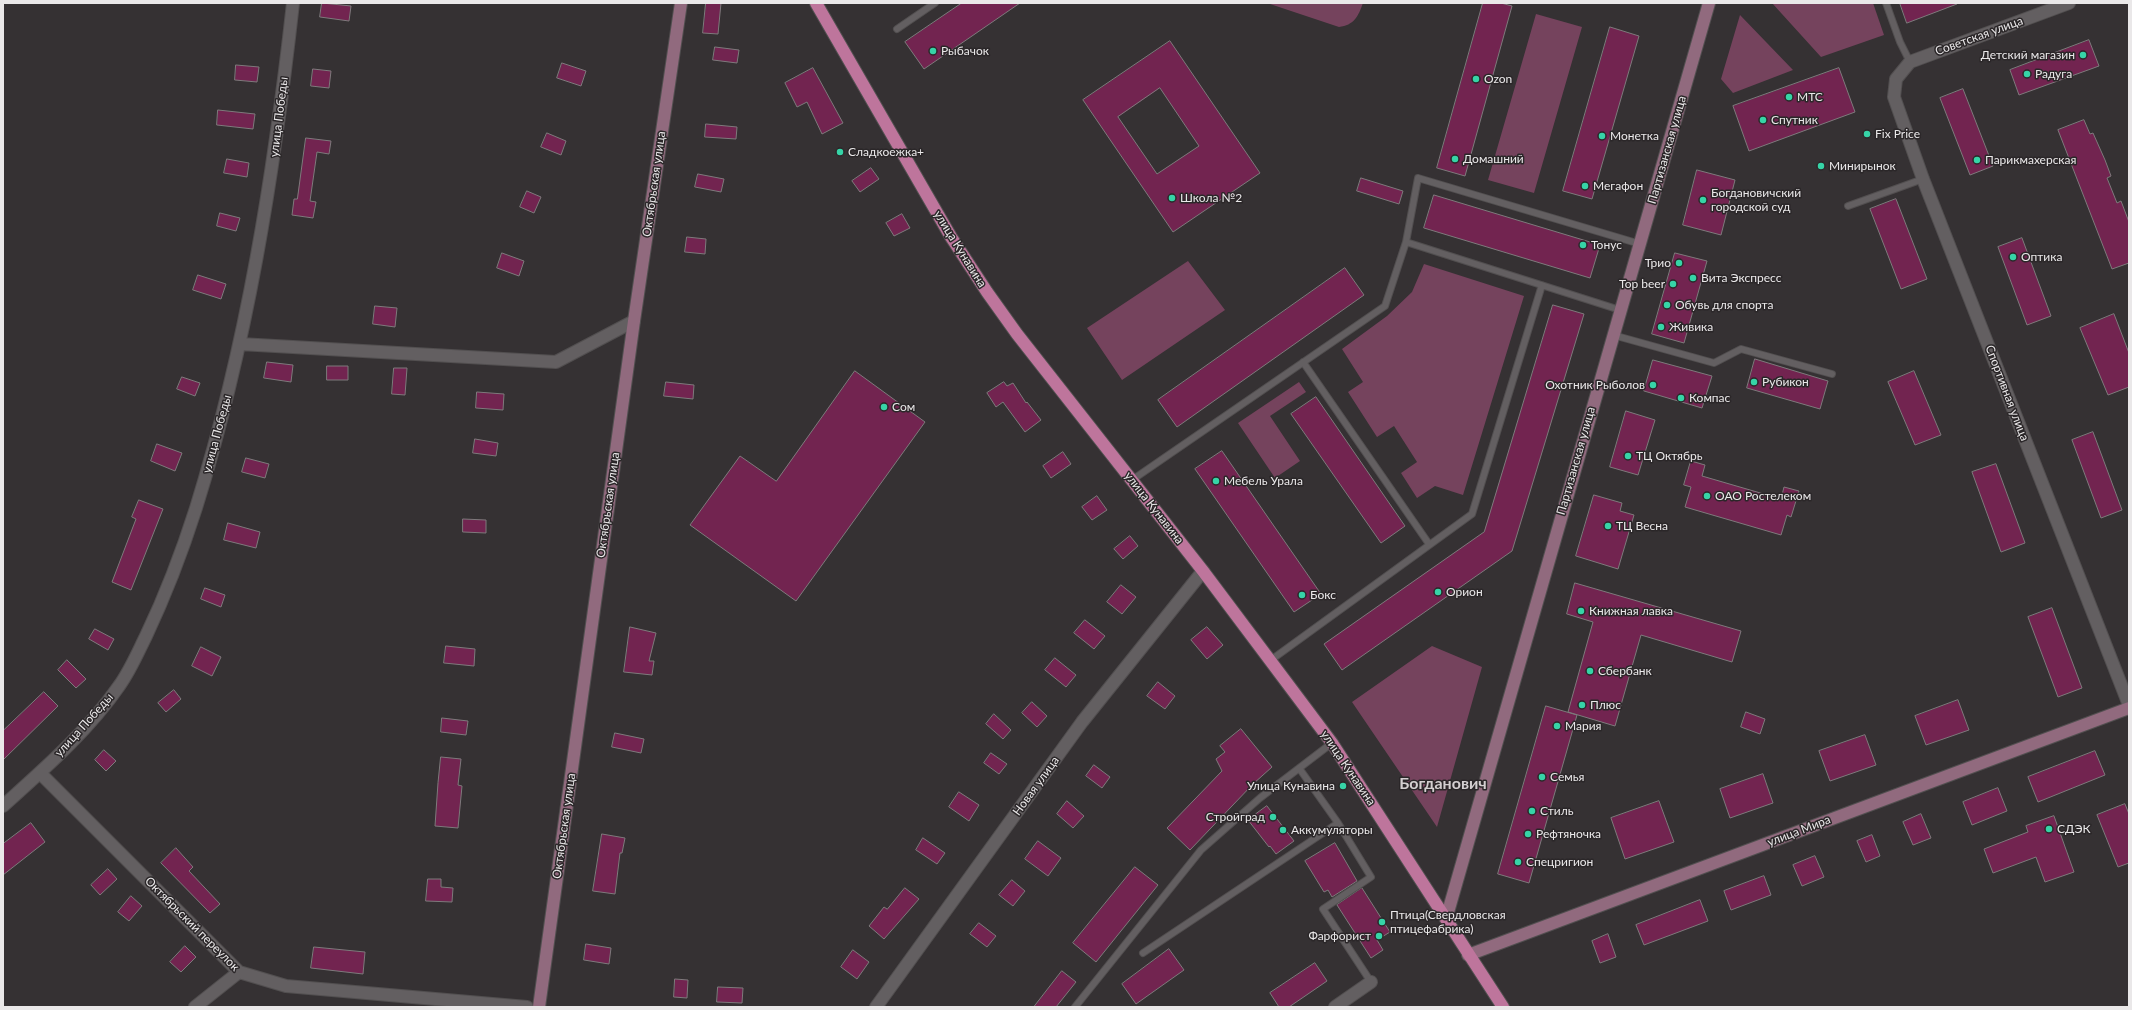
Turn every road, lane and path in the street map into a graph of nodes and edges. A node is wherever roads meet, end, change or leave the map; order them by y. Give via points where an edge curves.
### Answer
1 (293, 3) edge
2 (681, 3) edge
3 (816, 3) edge
4 (935, 3) edge
5 (1709, 3) edge
6 (1886, 3) edge
7 (2069, 3) edge
8 (2049, 7) edge
9 (897, 29) dead end
10 (1910, 62) junction
11 (1923, 179) junction
12 (1848, 206) dead end
13 (1406, 242) junction
14 (1640, 244) junction
15 (1542, 286) junction
16 (1620, 310) junction
17 (634, 321) junction
18 (1612, 335) junction
19 (240, 344) junction
20 (1303, 362) junction
21 (1832, 374) dead end
22 (1132, 480) junction
23 (1429, 544) junction
24 (1204, 571) junction
25 (1271, 660) junction
26 (2129, 707) edge
27 (1332, 743) junction
28 (1299, 768) junction
29 (40, 773) junction
30 (3, 806) edge
31 (1338, 823) junction
32 (1446, 919) junction
33 (1143, 953) dead end
34 (1468, 955) junction
35 (239, 972) junction
36 (1372, 982) joint
37 (195, 1007) edge
38 (527, 1007) edge
39 (539, 1007) edge
40 (876, 1007) edge
41 (1075, 1007) edge
42 (1335, 1007) edge
43 (1503, 1007) edge

1 - 19 street, улица Победы via 273,159
2 - 17 main road, Октябрьская улица
3 - 22 main road, улица Кунавина via 951,237 983,286 1017,334
4 - 9 lane
5 - 14 main road, Партизанская улица
6 - 10 lane
7 - 8 street, Советская улица
8 - 10 street, Советская улица
10 - 11 street, Спортивная улица via 1896,79 1894,97
11 - 12 lane
11 - 26 street, Спортивная улица
13 - 14 lane via 1418,178
13 - 15 lane
13 - 20 lane via 1385,306
14 - 16 main road, Партизанская улица
15 - 16 lane
15 - 23 lane via 1472,514
16 - 18 main road, Партизанская улица
17 - 19 street via 556,362
17 - 39 main road, Октябрьская улица
18 - 21 lane via 1714,363 1741,349
18 - 32 main road, Партизанская улица
19 - 29 street, улица Победы via 206,475 164,598 120,685 102,709
20 - 22 lane
20 - 23 lane
22 - 24 main road, улица Кунавина
23 - 25 lane
24 - 25 main road, улица Кунавина
24 - 40 street, Новая улица via 1082,722
25 - 27 main road, улица Кунавина
26 - 34 main road, улица Мира
27 - 28 lane
27 - 32 main road, улица Кунавина
28 - 31 lane
28 - 41 lane via 1260,798 1201,850
29 - 30 street, улица Победы
29 - 35 street, Октябрьский переулок
31 - 33 lane
31 - 36 lane via 1371,877 1323,909
32 - 34 main road, улица Кунавина
34 - 43 main road, улица Кунавина
35 - 37 street
35 - 38 street, Октябрьский переулок via 286,986
36 - 42 street

